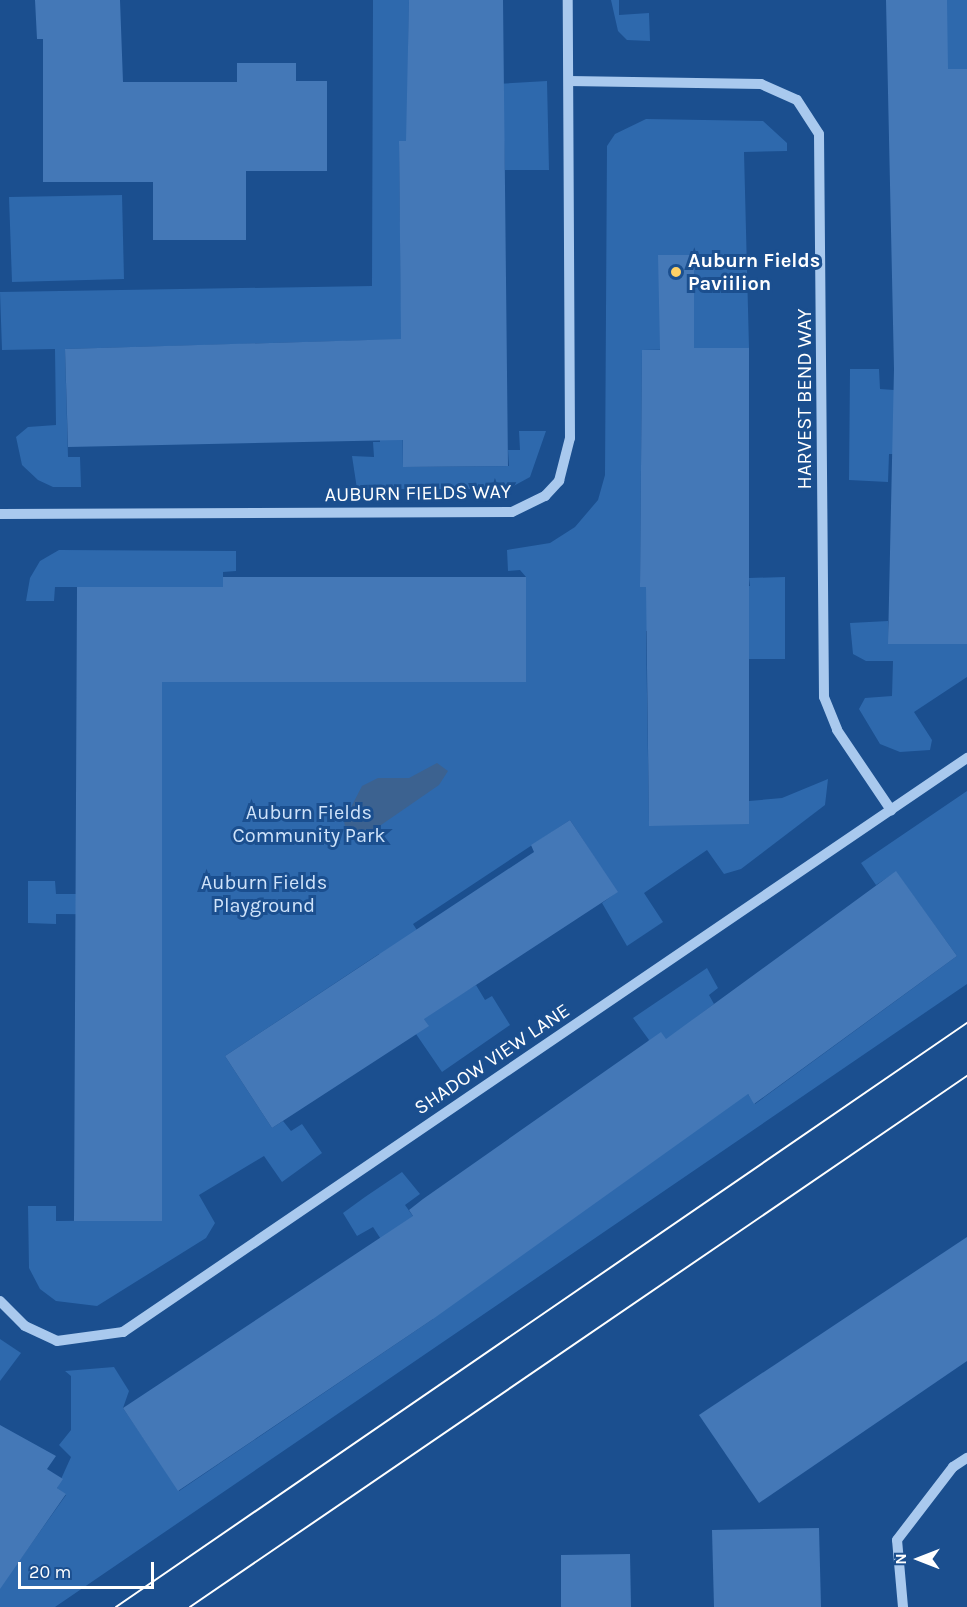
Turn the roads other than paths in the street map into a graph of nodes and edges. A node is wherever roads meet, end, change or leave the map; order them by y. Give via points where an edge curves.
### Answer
1 (568, 0) edge
2 (569, 81) junction
3 (0, 514) edge
4 (967, 758) edge
5 (891, 810) junction
6 (0, 1301) edge
7 (967, 1458) edge
8 (903, 1607) edge

1 - 2 street, AUBURN FIELDS WAY
2 - 3 street, AUBURN FIELDS WAY via 570,438 559,481 545,496 512,512
2 - 5 street, HARVEST BEND WAY via 761,84 797,100 816,126 821,148 824,697 834,724
4 - 5 street, SHADOW VIEW LANE
5 - 6 street, SHADOW VIEW LANE via 123,1332 74,1342 25,1326
7 - 8 street via 953,1467 897,1540

